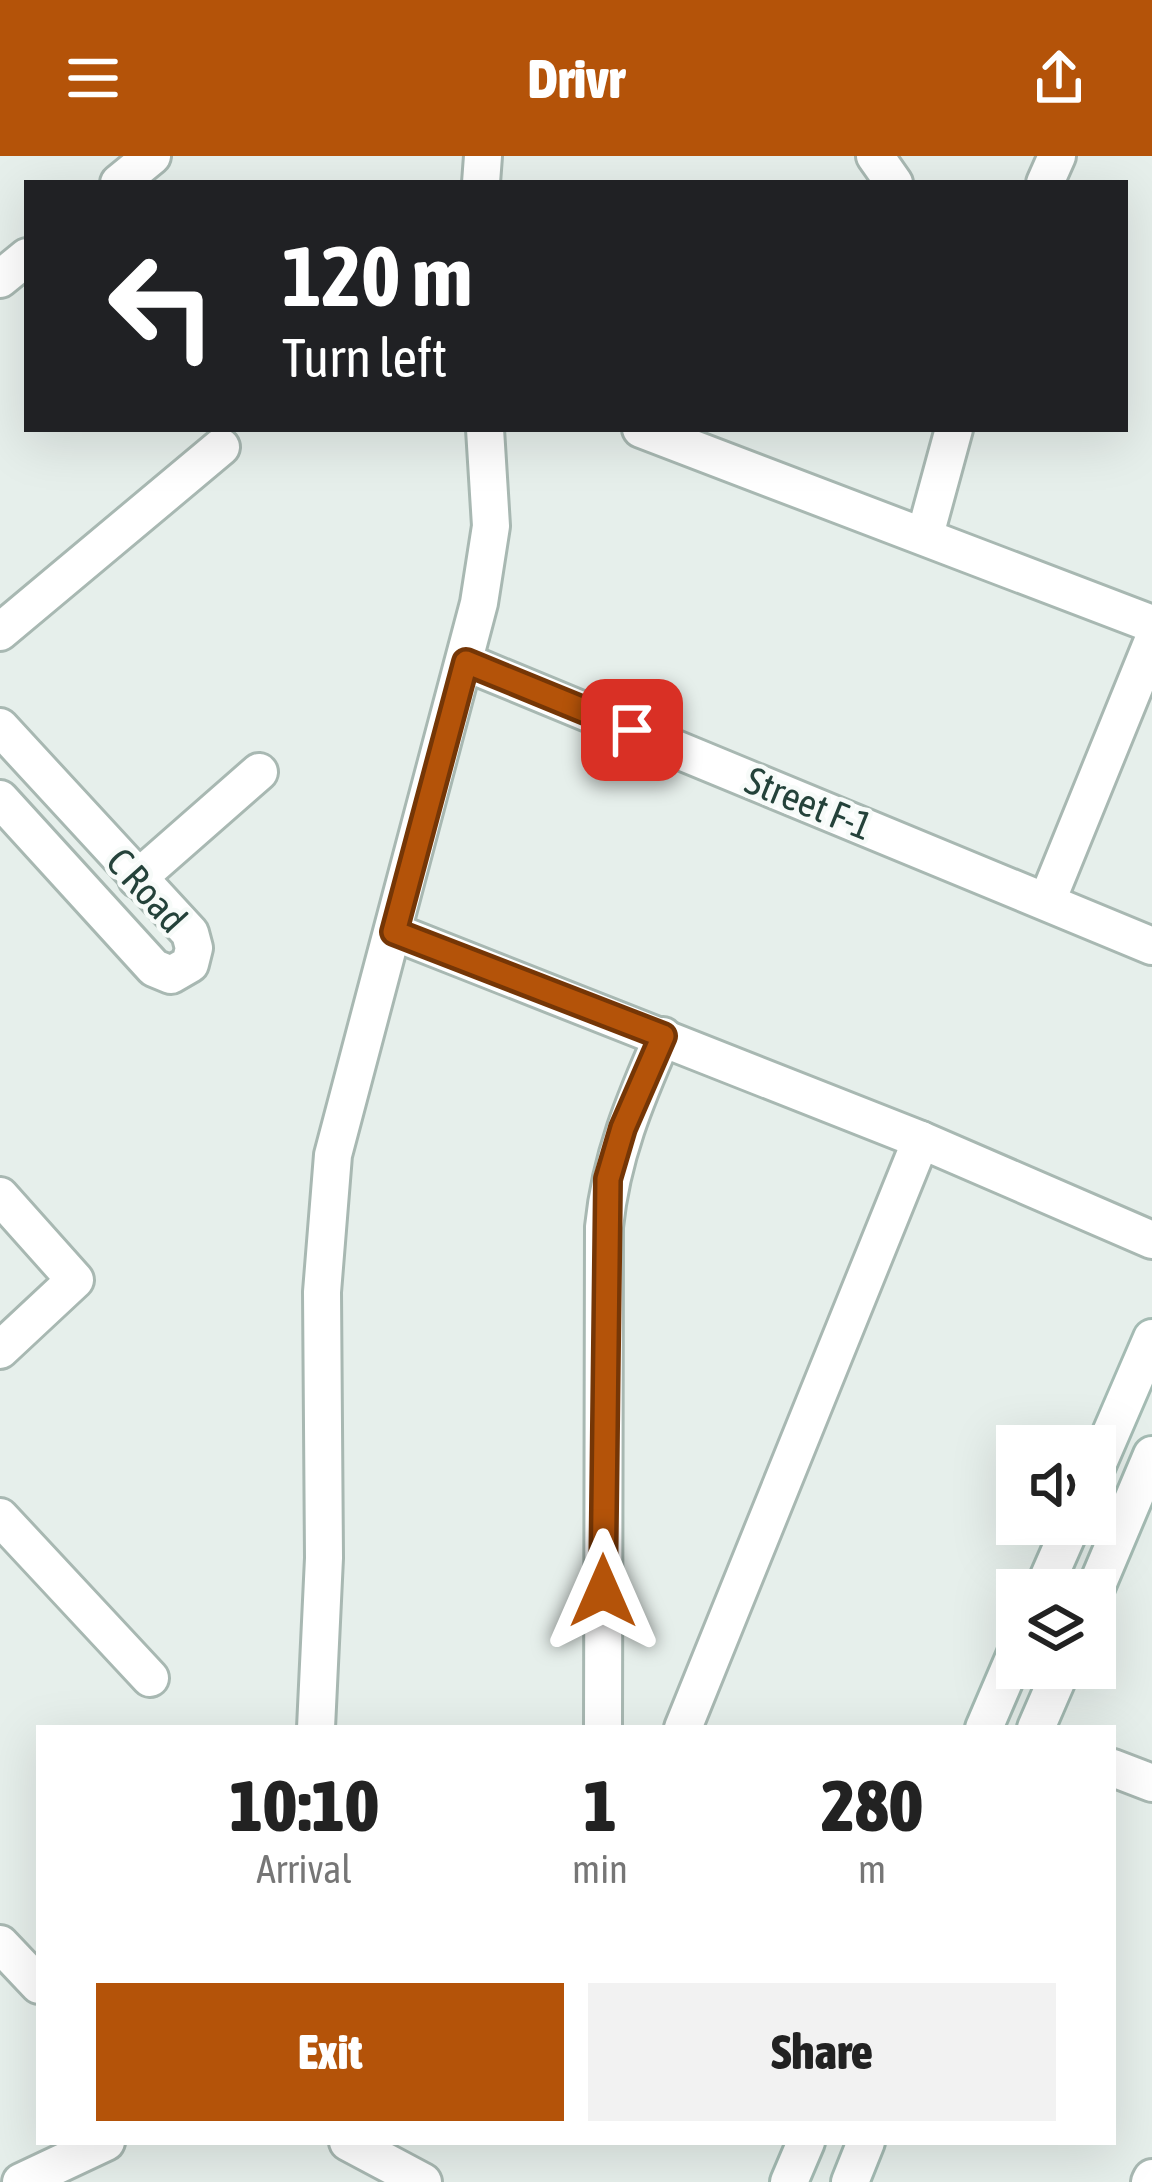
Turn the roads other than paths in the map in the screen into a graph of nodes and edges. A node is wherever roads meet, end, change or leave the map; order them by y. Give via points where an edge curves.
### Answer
1 (152, 156) edge
2 (122, 180) edge
3 (24, 259) edge
4 (0, 279) edge
5 (485, 432) edge
6 (649, 432) edge
7 (953, 432) edge
8 (221, 447) dead end
9 (925, 535) junction
10 (1152, 624) edge
11 (0, 632) edge
12 (1152, 643) edge
13 (466, 662) junction
14 (0, 727) edge
15 (259, 772) dead end
16 (0, 799) edge
17 (137, 879) junction
18 (1047, 901) junction
19 (394, 932) junction
20 (1152, 946) edge
21 (663, 1036) junction
22 (921, 1140) junction
23 (0, 1196) edge
24 (1152, 1240) edge
25 (1152, 1338) edge
26 (0, 1350) edge
27 (1114, 1425) edge
28 (1152, 1455) edge
29 (0, 1517) edge
30 (1104, 1569) edge
31 (150, 1678) dead end
32 (1001, 1689) edge
33 (1052, 1689) edge
34 (316, 1725) edge
35 (603, 1725) edge
36 (684, 1725) edge
37 (985, 1725) edge
38 (1037, 1725) edge
39 (1116, 1769) edge
40 (1152, 1783) edge
41 (0, 1944) edge
42 (36, 1982) edge
43 (100, 2145) edge
44 (354, 2145) edge
45 (805, 2145) edge
46 (865, 2145) edge
47 (21, 2182) edge
48 (423, 2182) edge
49 (789, 2182) edge
50 (850, 2182) edge

1 - 2 street
3 - 4 street
5 - 13 street via 491,526
6 - 9 street
7 - 9 street
8 - 11 street
9 - 10 street
12 - 18 street
13 - 18 street, Street F-1
13 - 19 street
14 - 17 street, C Road
15 - 17 street
16 - 17 street, C Road via 147,962 163,974 180,973 190,964 193,939
18 - 20 street, Street F-1
19 - 21 street
19 - 34 street via 333,1156 322,1292
21 - 22 street
21 - 35 street via 608,1179
22 - 24 street
22 - 36 street
23 - 26 street via 76,1280
25 - 27 street
28 - 30 street
29 - 31 street
32 - 37 street
33 - 38 street
39 - 40 street
41 - 42 street
43 - 47 street
44 - 48 street
45 - 49 street
46 - 50 street

